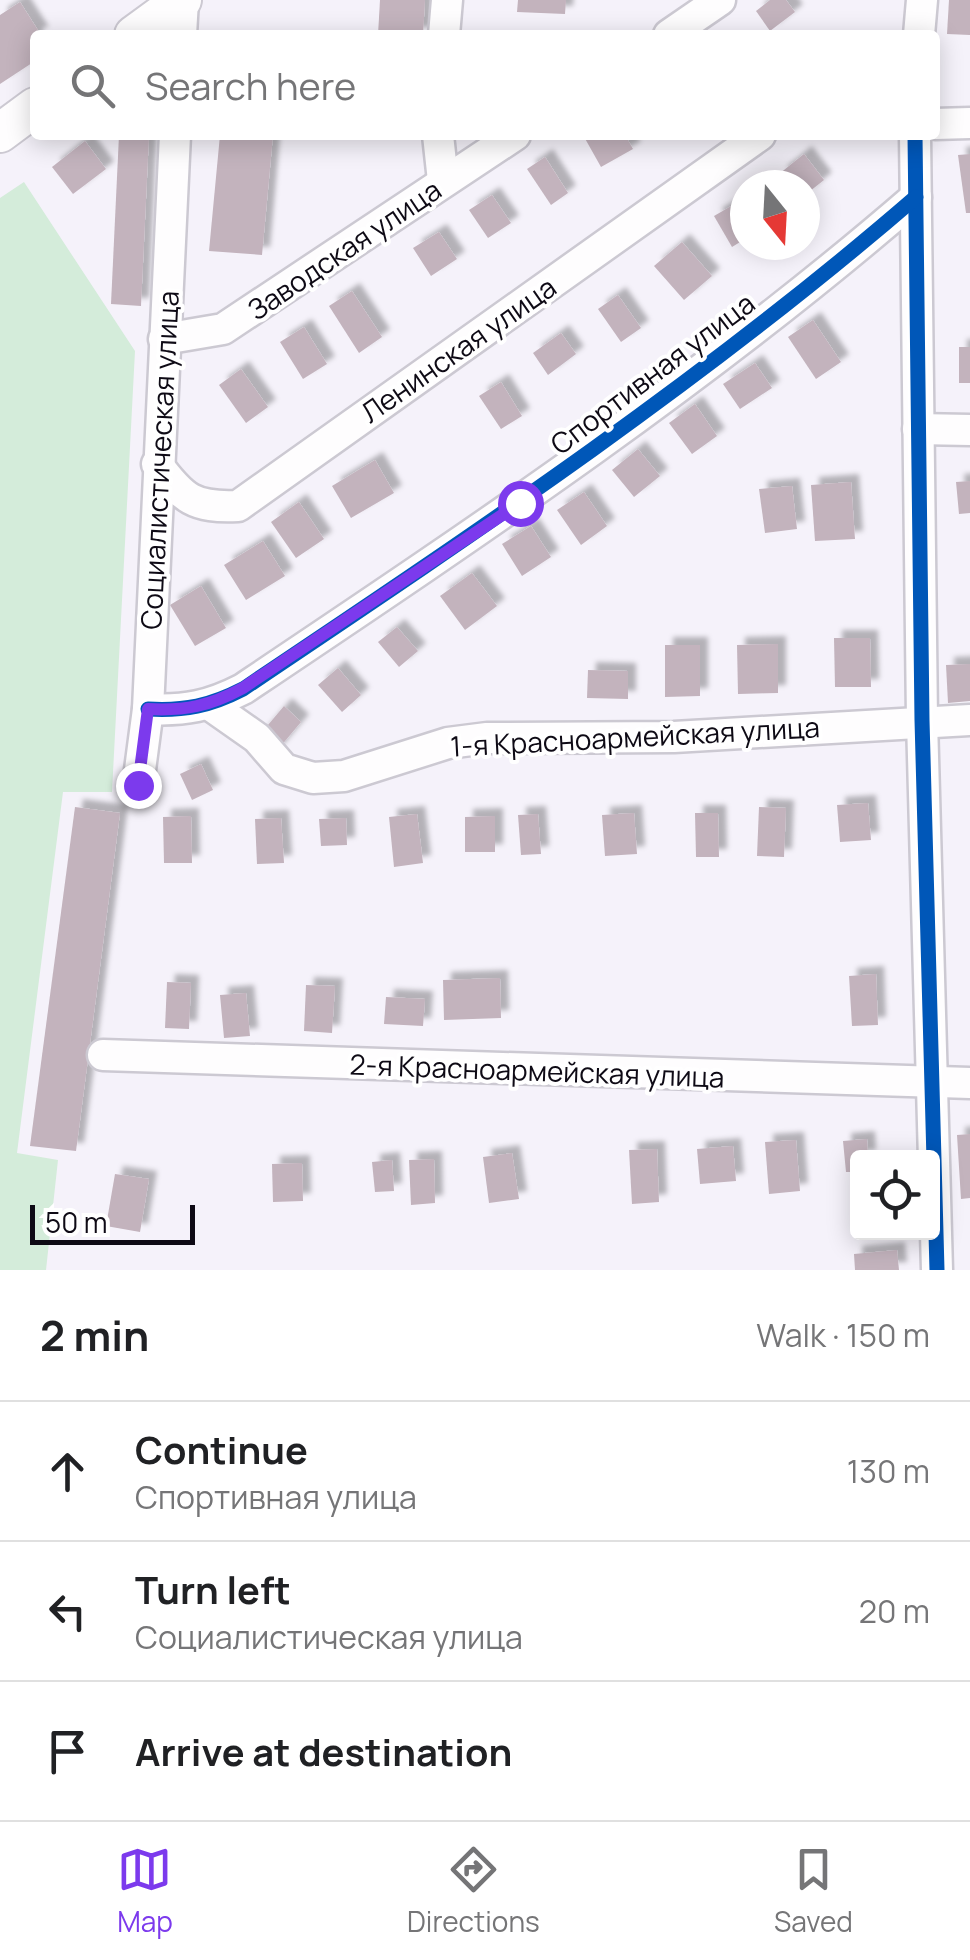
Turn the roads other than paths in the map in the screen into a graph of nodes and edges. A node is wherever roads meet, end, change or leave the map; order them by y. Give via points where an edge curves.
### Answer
1 (182, 0) edge
2 (446, 0) edge
3 (720, 0) edge
4 (141, 30) edge
5 (181, 30) edge
6 (444, 30) edge
7 (676, 30) edge
8 (30, 111) edge
9 (970, 123) edge
10 (940, 124) edge
11 (0, 133) edge
12 (175, 140) edge
13 (439, 140) edge
14 (507, 140) edge
15 (753, 140) edge
16 (915, 140) edge
17 (443, 182) junction
18 (916, 197) junction
19 (164, 340) junction
20 (918, 429) junction
21 (970, 430) edge
22 (157, 464) junction
23 (210, 706) junction
24 (148, 709) junction
25 (922, 720) junction
26 (970, 720) edge
27 (138, 785) dead end
28 (103, 1056) dead end
29 (970, 1083) edge
30 (932, 1084) junction
31 (936, 1270) edge

1 - 4 main road
1 - 5 street
2 - 6 street
3 - 7 street
8 - 11 main road
9 - 10 street
12 - 19 street, Социалистическая улица
13 - 17 street
14 - 17 street, Заводская улица
15 - 22 street, Ленинская улица via 238,506 206,508 178,493
16 - 18 street
17 - 19 street, Заводская улица via 223,330
18 - 20 street
18 - 23 street, Спортивная улица via 834,268 520,503
19 - 22 street, Социалистическая улица
20 - 21 street
20 - 25 street
22 - 24 street, Социалистическая улица
23 - 24 street, Спортивная улица
23 - 25 street, 1-я Красноармейская улица via 257,738 284,769 314,778 487,738 674,737
24 - 27 street, Социалистическая улица
25 - 26 street, 1-я Красноармейская улица
25 - 30 street
28 - 30 street, 2-я Красноармейская улица
29 - 30 street, 2-я Красноармейская улица
30 - 31 street

